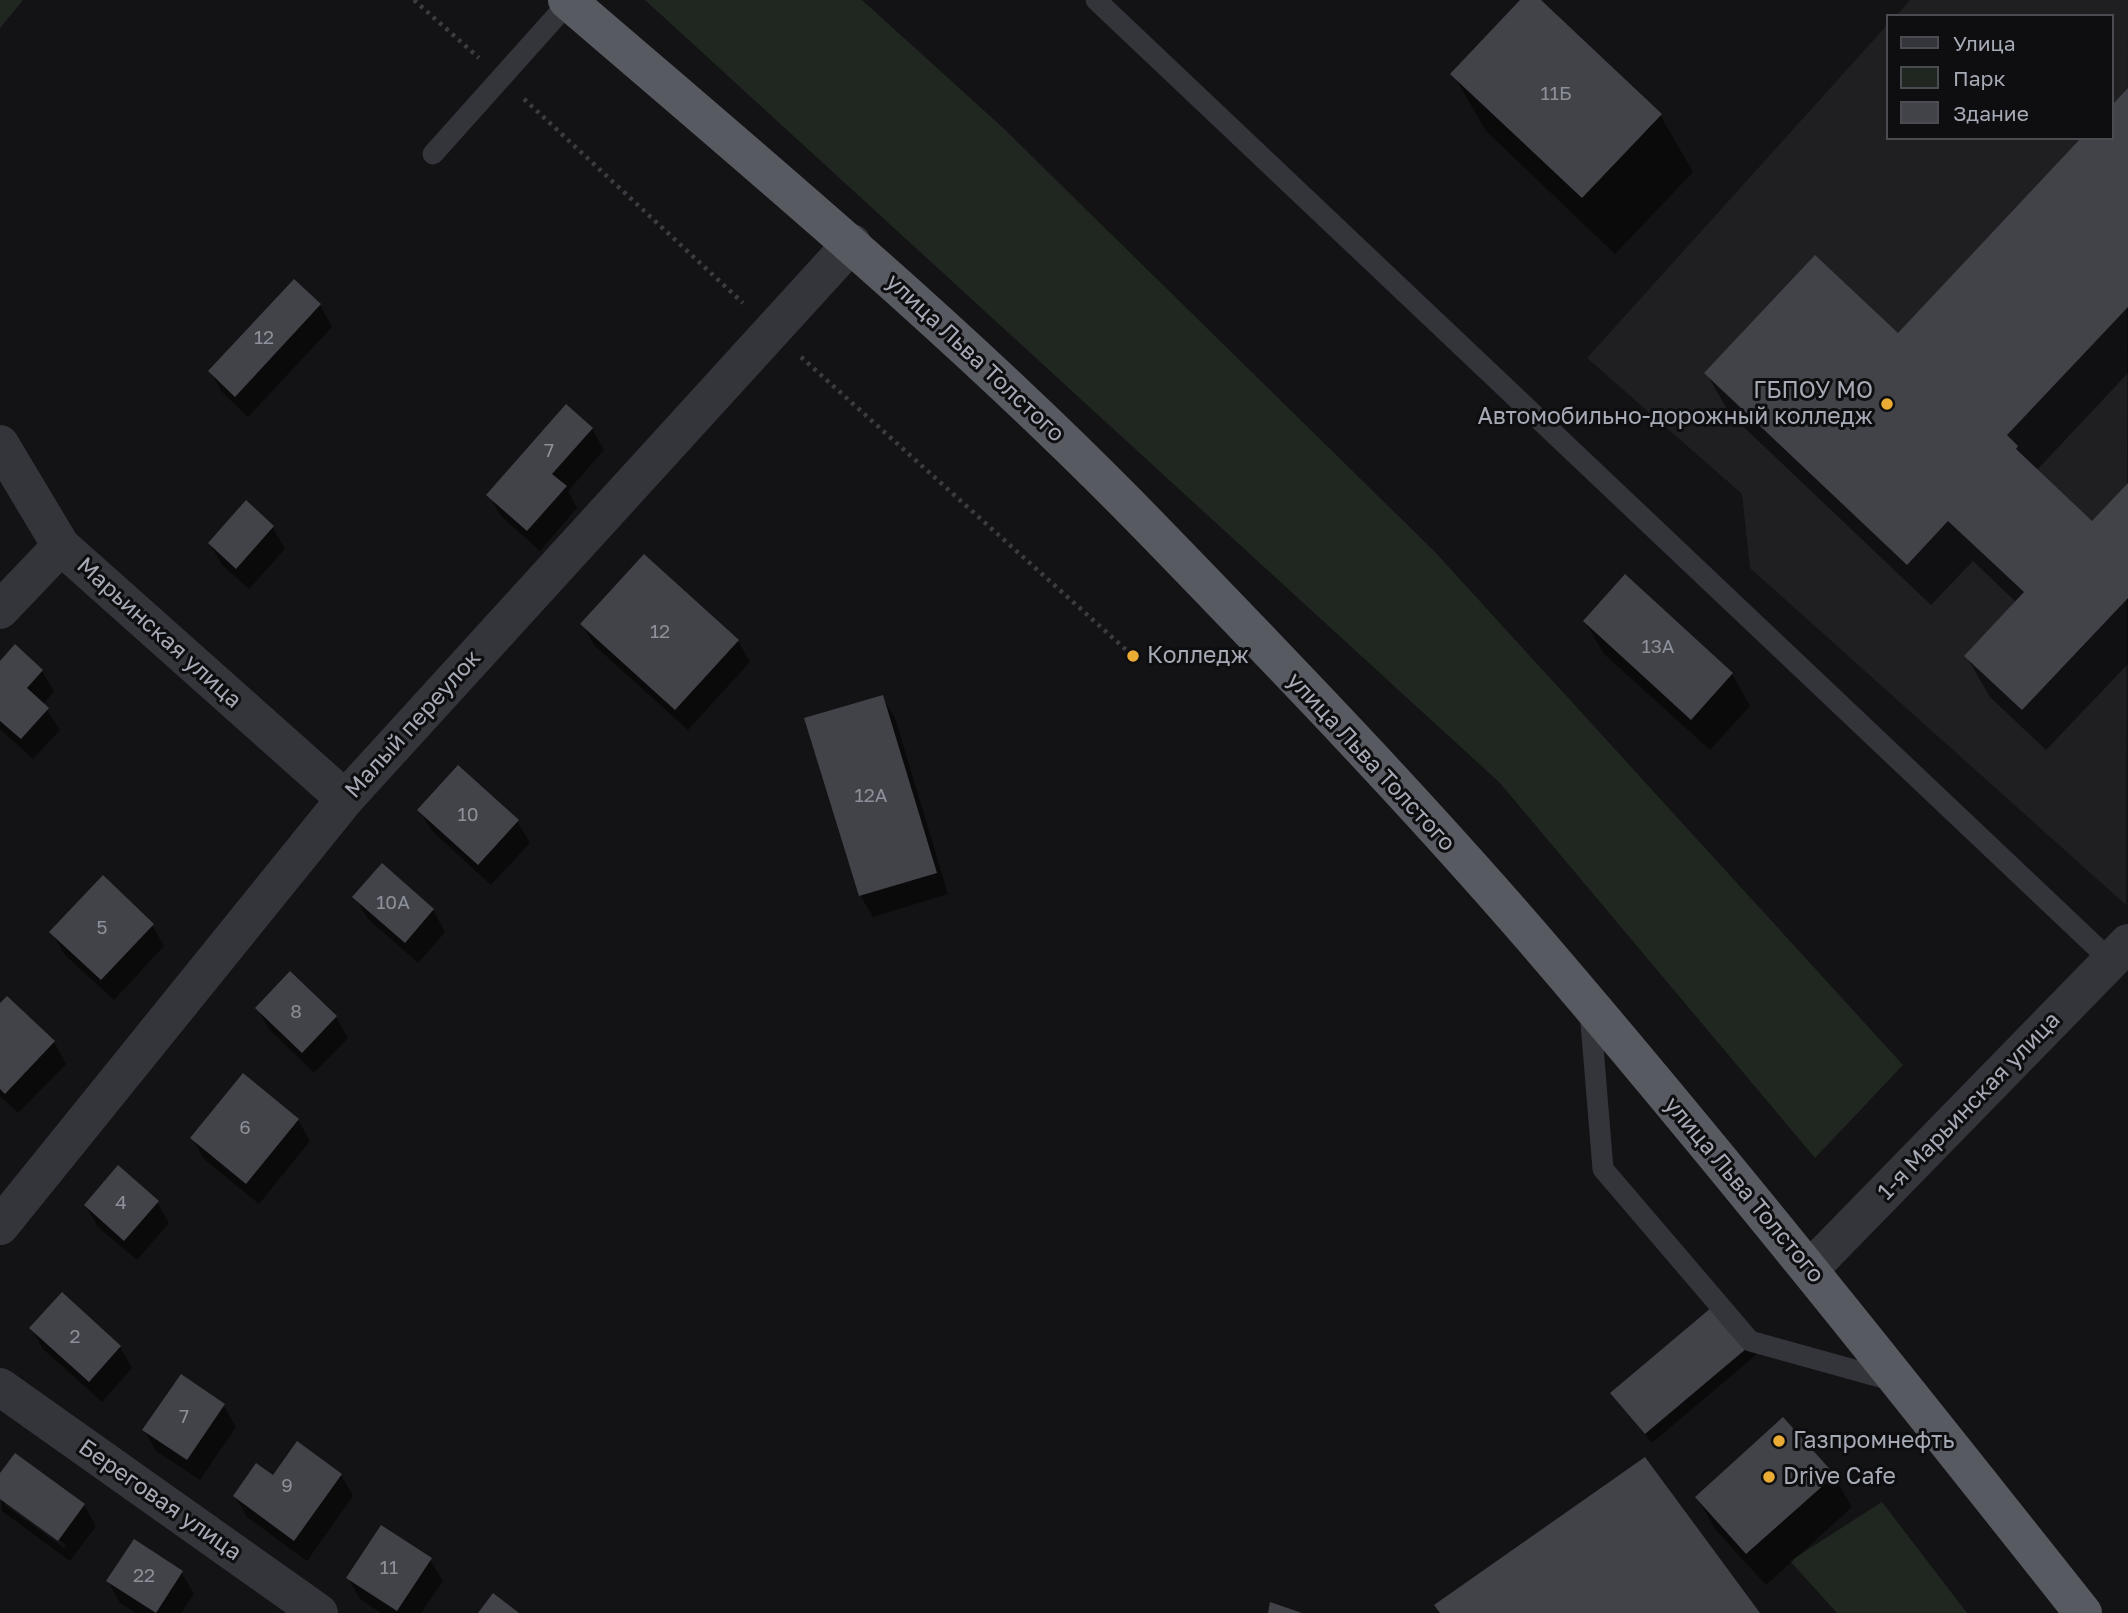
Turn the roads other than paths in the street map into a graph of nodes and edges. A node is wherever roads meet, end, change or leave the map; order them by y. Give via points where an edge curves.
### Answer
1 (1096, 0) edge
2 (568, 1) edge
3 (433, 154) dead end
4 (852, 243) junction
5 (0, 444) edge
6 (61, 546) junction
7 (0, 610) edge
8 (345, 799) junction
9 (2119, 952) edge
10 (1589, 1005) junction
11 (0, 1226) edge
12 (1811, 1268) junction
13 (1901, 1382) junction
14 (0, 1387) edge
15 (319, 1613) edge
16 (2083, 1613) edge

1 - 9 lane
2 - 3 lane
2 - 4 highway, улица Льва Толстого
4 - 8 street, Малый переулок
4 - 10 highway, улица Льва Толстого via 1152,528 1350,738
5 - 6 street, Марьинская улица
6 - 7 street
6 - 8 street, Марьинская улица
8 - 11 street, Малый переулок
9 - 12 street, 1-я Марьинская улица
10 - 12 highway, улица Льва Толстого
10 - 13 lane via 1602,1169 1750,1341
12 - 13 highway, улица Льва Толстого
13 - 16 highway, улица Льва Толстого
14 - 15 street, Береговая улица

